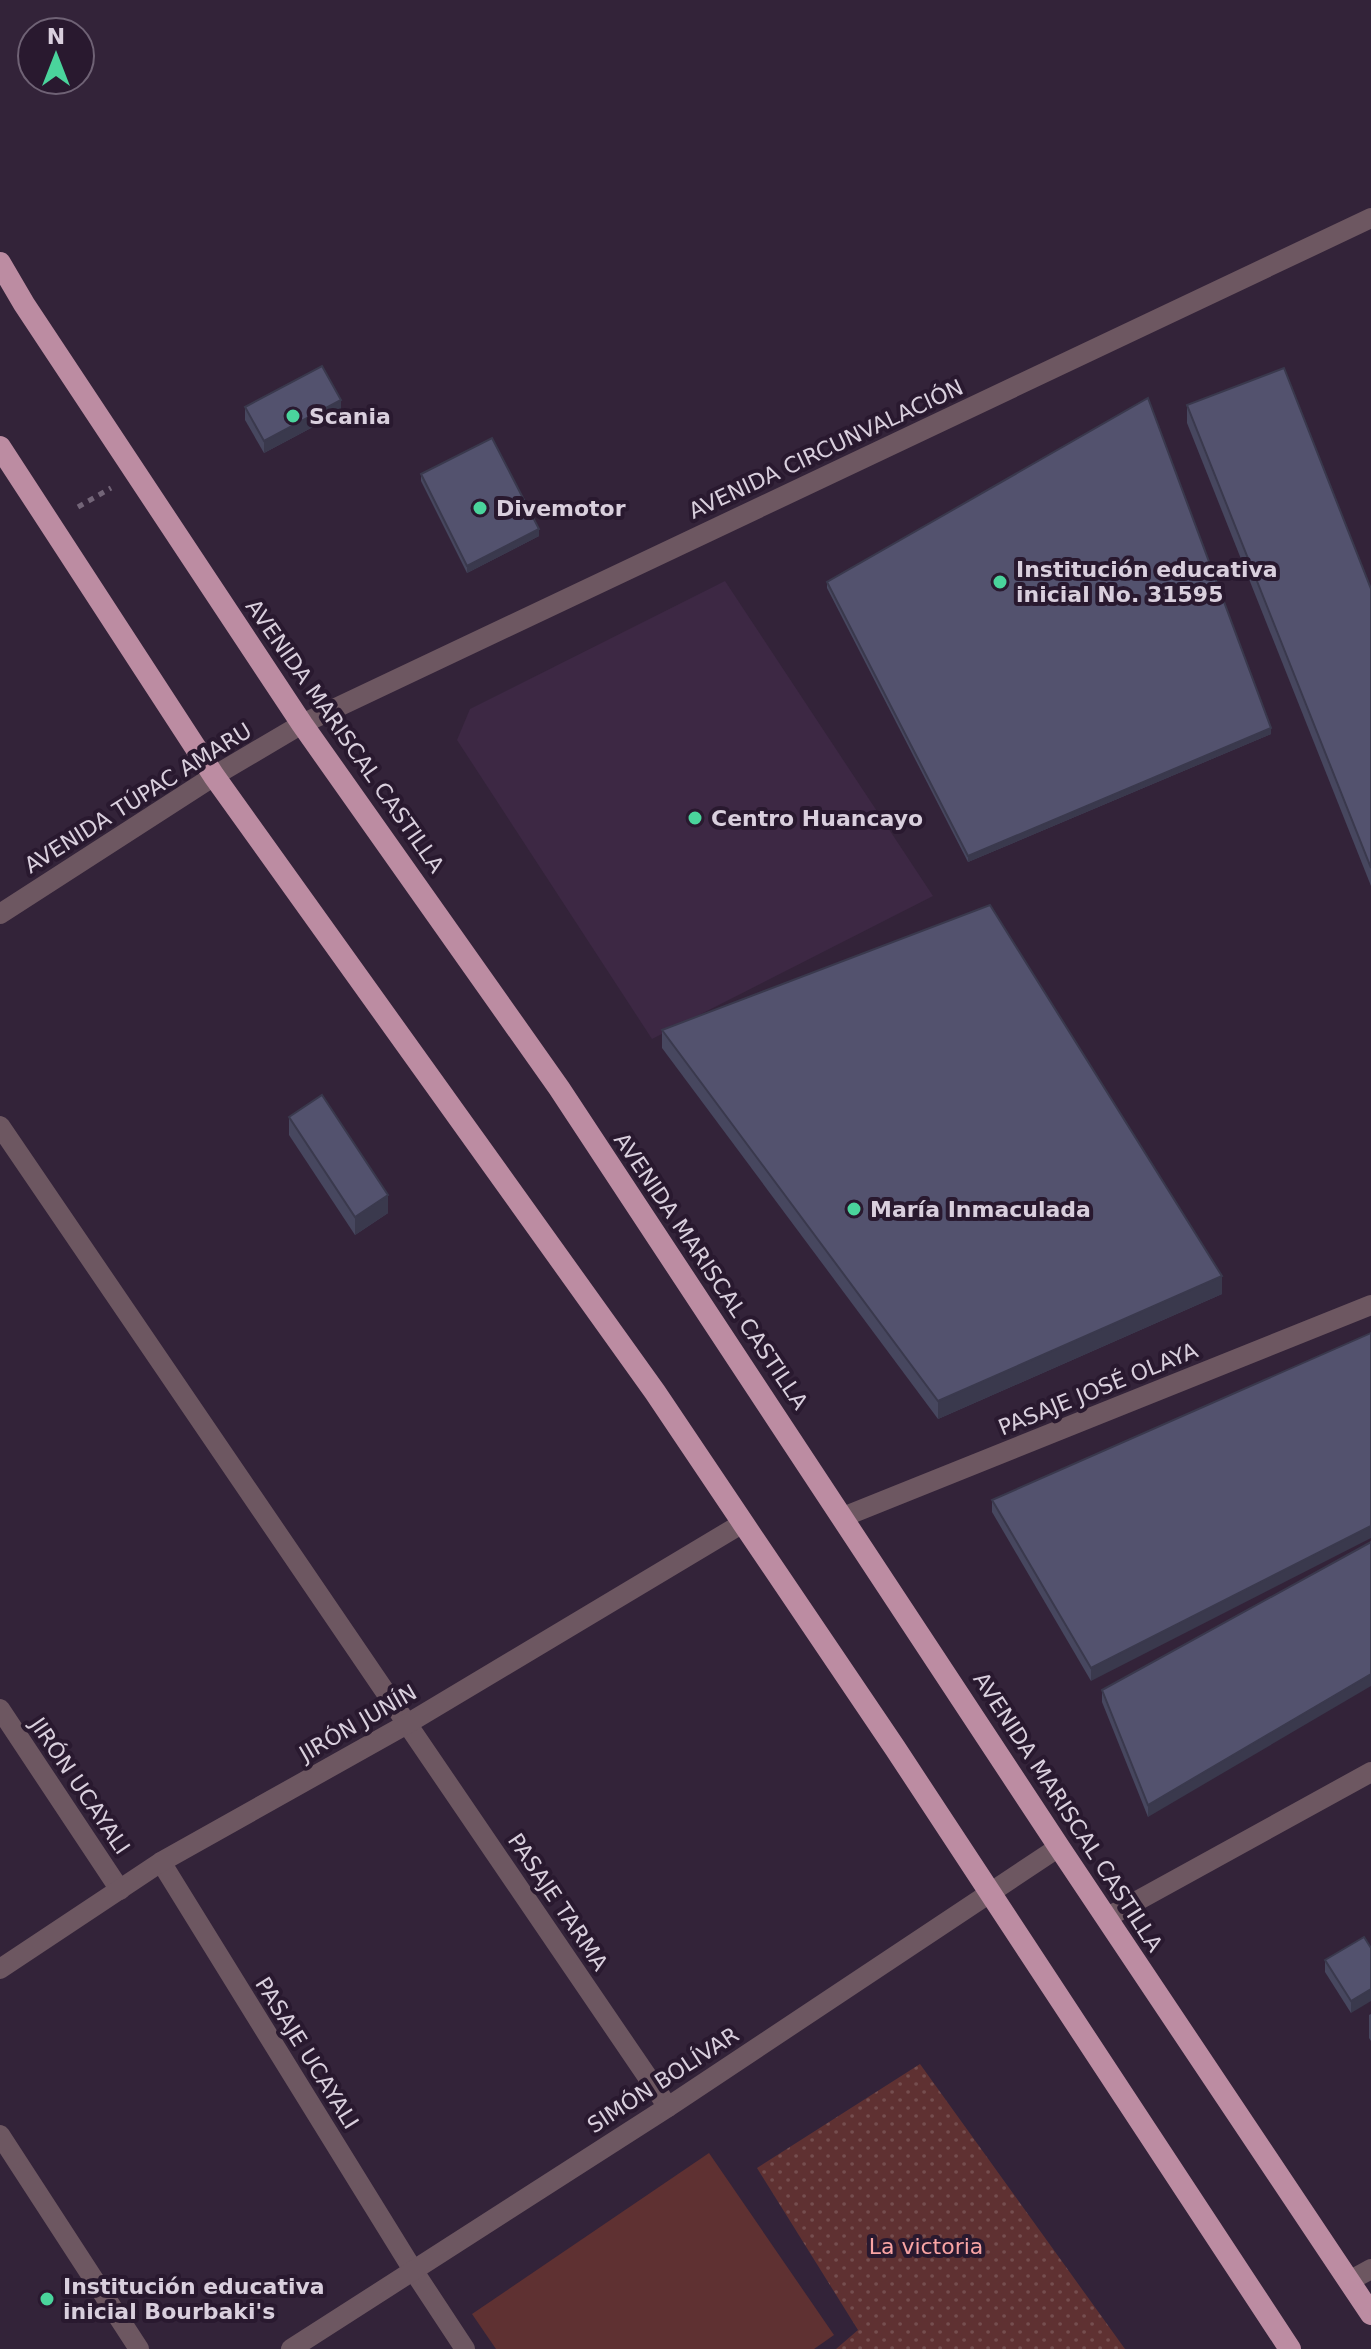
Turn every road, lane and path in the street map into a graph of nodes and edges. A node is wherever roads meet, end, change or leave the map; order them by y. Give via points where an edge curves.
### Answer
1 (1371, 218) edge
2 (0, 263) edge
3 (0, 447) edge
4 (136, 473) junction
5 (50, 524) junction
6 (302, 724) junction
7 (214, 776) junction
8 (0, 914) edge
9 (0, 1126) edge
10 (1371, 1305) edge
11 (843, 1517) junction
12 (743, 1523) junction
13 (0, 1709) edge
14 (407, 1724) junction
15 (1371, 1772) edge
16 (1059, 1847) junction
17 (161, 1862) junction
18 (120, 1890) junction
19 (990, 1893) junction
20 (1106, 1918) junction
21 (0, 1969) edge
22 (668, 2107) junction
23 (0, 2135) edge
24 (1371, 2269) edge
25 (413, 2270) junction
26 (1349, 2281) junction
27 (1371, 2314) edge
28 (139, 2349) edge
29 (291, 2349) edge
30 (465, 2349) edge
31 (1290, 2349) edge

1 - 6 street, AVENIDA CIRCUNVALACIÓN
2 - 4 highway, AVENIDA MARISCAL CASTILLA
3 - 5 highway
4 - 5 path
4 - 6 highway, AVENIDA MARISCAL CASTILLA
5 - 7 highway
6 - 7 street, AVENIDA TÚPAC AMARU
6 - 11 highway, AVENIDA MARISCAL CASTILLA via 559,1088
7 - 8 street, AVENIDA TÚPAC AMARU
7 - 12 highway
9 - 14 street, PASAJE TARMA
10 - 11 street, PASAJE JOSÉ OLAYA
11 - 16 highway, AVENIDA MARISCAL CASTILLA
12 - 14 street, JIRÓN JUNÍN
12 - 19 highway
13 - 18 street, JIRÓN UCAYALI
14 - 17 street, JIRÓN JUNÍN
14 - 22 street, PASAJE TARMA
15 - 20 street
16 - 19 street, SIMÓN BOLÍVAR
16 - 20 highway, AVENIDA MARISCAL CASTILLA
17 - 18 street, JIRÓN JUNÍN
17 - 25 street, PASAJE UCAYALI
18 - 21 street, JIRÓN JUNÍN
19 - 22 street, SIMÓN BOLÍVAR
19 - 31 highway
20 - 26 highway, AVENIDA MARISCAL CASTILLA
22 - 25 street, SIMÓN BOLÍVAR
23 - 28 street
24 - 26 street
25 - 29 street, SIMÓN BOLÍVAR
25 - 30 street, PASAJE UCAYALI
26 - 27 highway, AVENIDA MARISCAL CASTILLA

